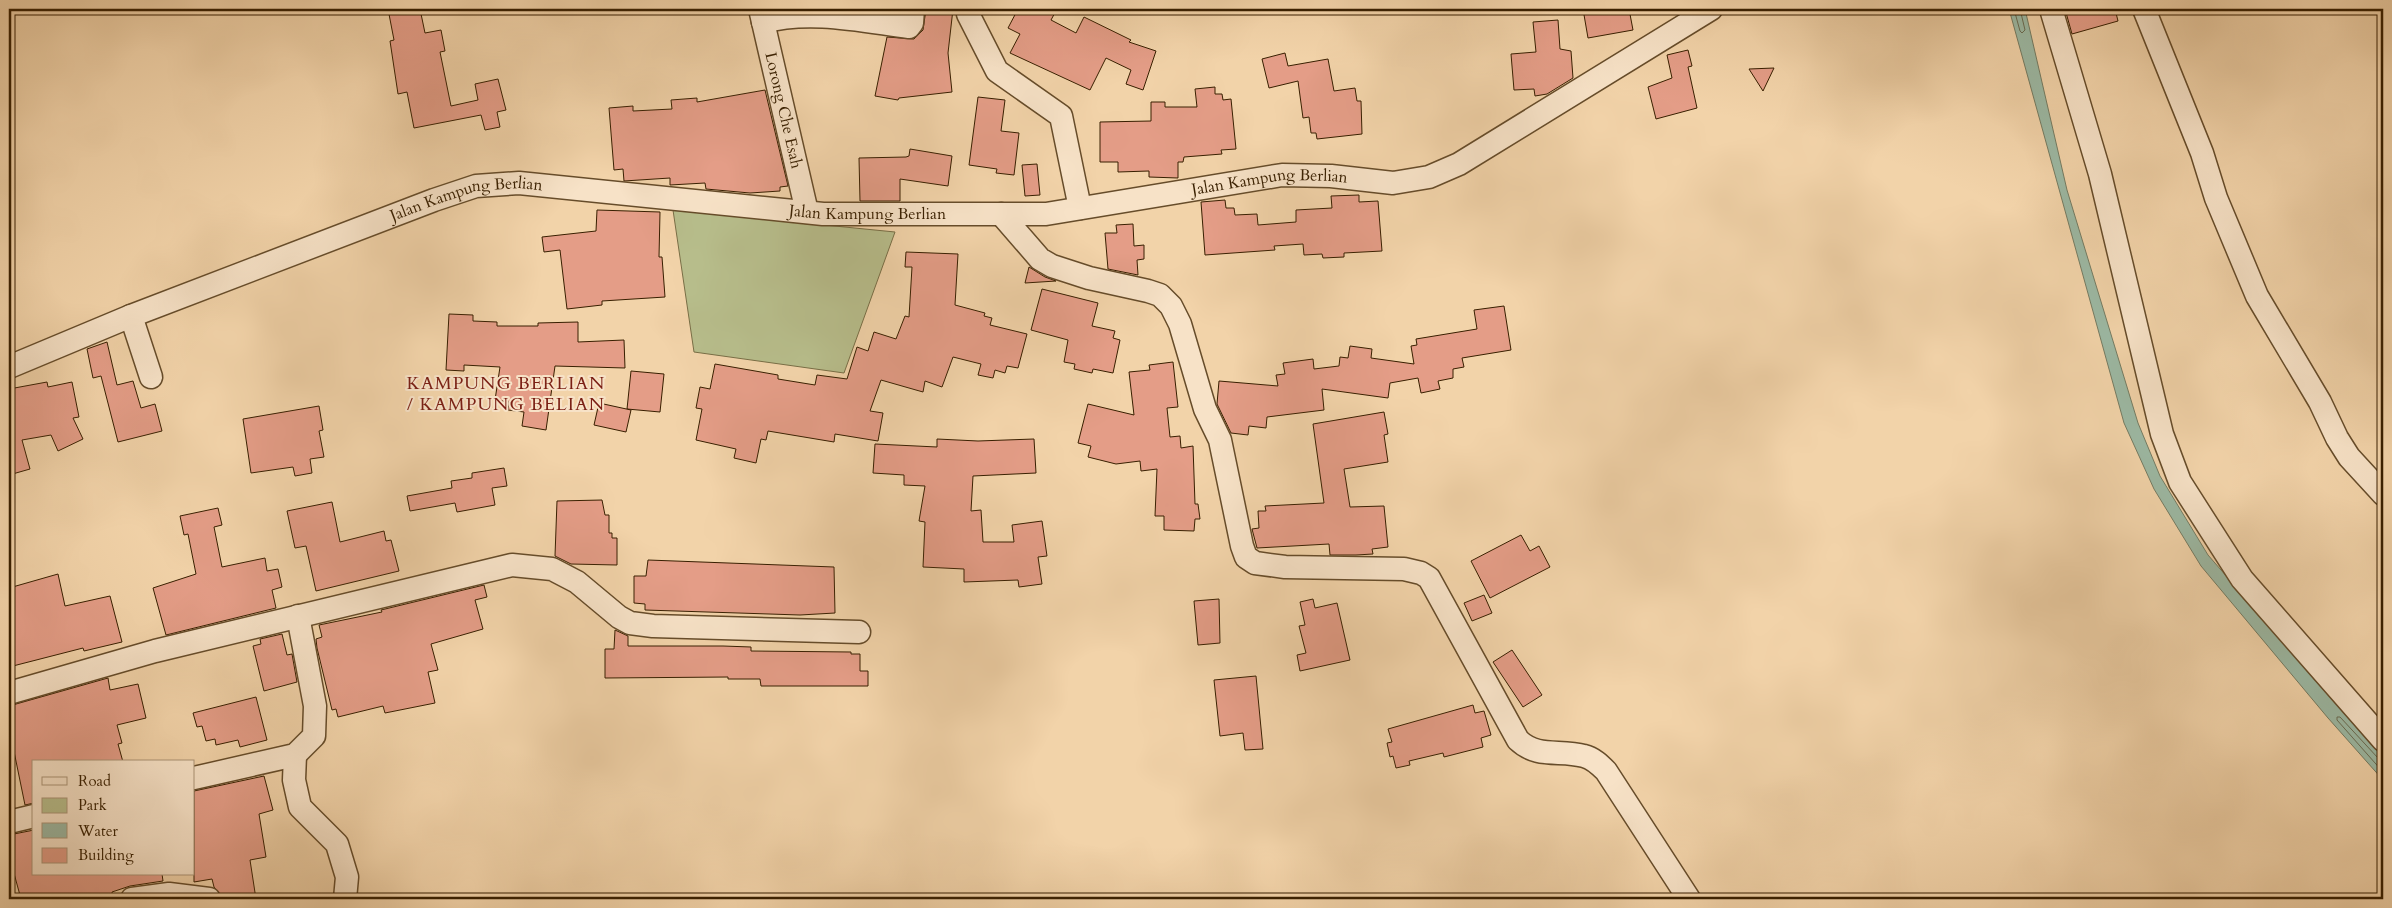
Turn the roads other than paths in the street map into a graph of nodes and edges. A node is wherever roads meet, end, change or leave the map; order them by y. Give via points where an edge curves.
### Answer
1 (913, 9) edge
2 (1711, 9) edge
3 (2051, 9) edge
4 (2144, 9) edge
5 (968, 14) dead end
6 (762, 15) edge
7 (1080, 208) junction
8 (807, 212) junction
9 (1001, 214) junction
10 (131, 316) junction
11 (9, 367) edge
12 (151, 377) dead end
13 (2383, 494) edge
14 (298, 616) junction
15 (859, 632) dead end
16 (9, 693) edge
17 (2383, 740) edge
18 (295, 754) junction
19 (195, 778) edge
20 (32, 816) edge
21 (9, 822) edge
22 (132, 899) edge
23 (209, 899) edge
24 (345, 899) edge
25 (1689, 899) edge

1 - 6 street via 909,28 822,17
2 - 7 street, Jalan Kampung Berlian via 1459,164 1428,177 1393,183 1331,176 1282,175
3 - 17 street via 2100,174 2162,434 2180,482 2242,579
4 - 13 street via 2257,296 2345,451
5 - 7 street via 997,71 1060,116
6 - 8 street, Lorong Che Esah
7 - 9 street, Jalan Kampung Berlian via 1046,214
8 - 9 street, Jalan Kampung Berlian
8 - 10 street, Jalan Kampung Berlian via 519,183 476,186
9 - 25 street via 1040,259 1052,266 1160,295 1171,306 1180,324 1206,409 1220,440 1246,557 1256,563 1284,566 1404,569 1421,572 1429,578 1518,740 1534,752 1573,754 1595,761 1606,771
10 - 11 street, Jalan Kampung Berlian
10 - 12 street
14 - 15 street via 512,565 552,569 577,582 630,623
14 - 16 street via 155,651
14 - 18 street via 315,706 314,736
18 - 19 street
18 - 24 street via 294,780 300,807 337,844 348,877
20 - 21 street
22 - 23 street via 169,894

